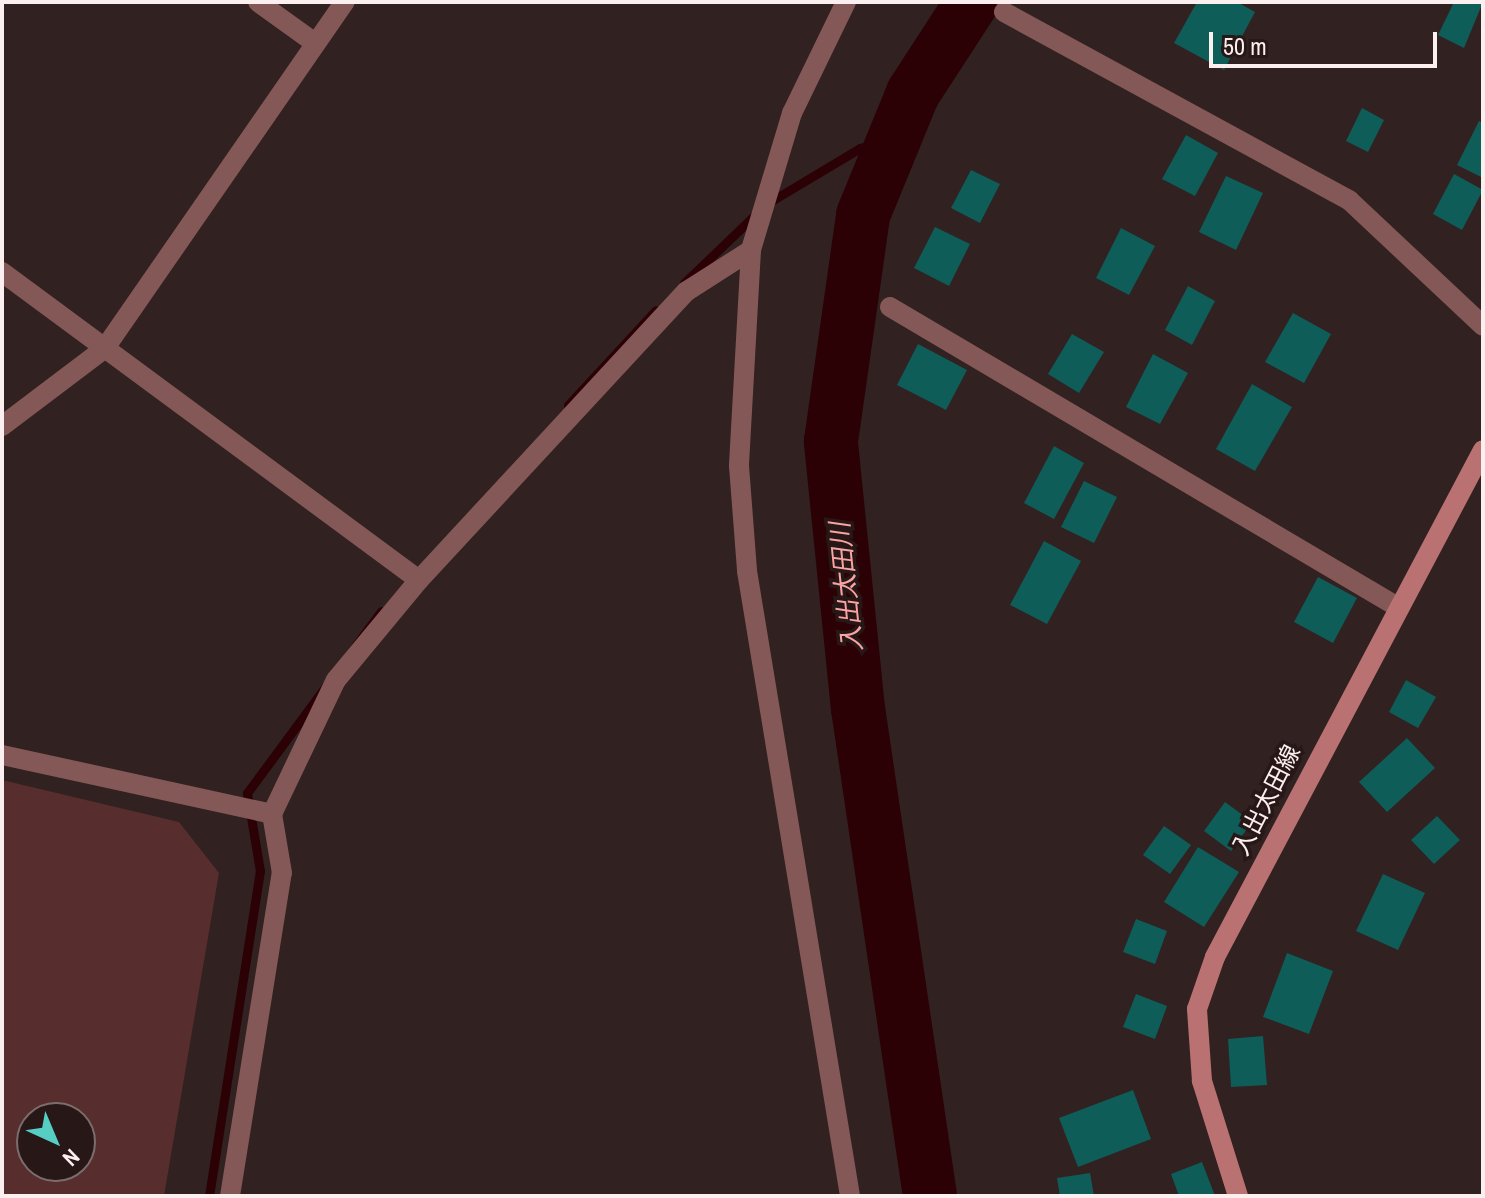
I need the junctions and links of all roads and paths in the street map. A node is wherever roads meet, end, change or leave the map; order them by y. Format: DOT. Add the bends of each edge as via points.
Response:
graph roads {
  1 [pos="258,2"];
  2 [pos="345,2"];
  3 [pos="846,2"];
  4 [pos="1004,12"];
  5 [pos="315,43"];
  6 [pos="751,250"];
  7 [pos="2,272"];
  8 [pos="890,307"];
  9 [pos="1483,326"];
  10 [pos="105,348"];
  11 [pos="2,426"];
  12 [pos="1483,450"];
  13 [pos="419,580"];
  14 [pos="1396,606"];
  15 [pos="2,755"];
  16 [pos="272,814"];
  17 [pos="230,1196"];
  18 [pos="850,1196"];
  19 [pos="1238,1196"];
  1 -- 5 [label="street"];
  2 -- 5 [label="street"];
  3 -- 6 [label="street" via="792,113"];
  4 -- 9 [label="street" via="1349,200"];
  5 -- 10 [label="street"];
  6 -- 13 [label="street" via="687,291"];
  6 -- 18 [label="street" via="739,466 747,571"];
  7 -- 10 [label="street"];
  8 -- 14 [label="street"];
  10 -- 11 [label="street"];
  10 -- 13 [label="street"];
  12 -- 14 [label="main road, 入出太田線"];
  13 -- 16 [label="street" via="336,680"];
  14 -- 19 [label="main road, 入出太田線" via="1215,957 1197,1009 1202,1081"];
  15 -- 16 [label="street"];
  16 -- 17 [label="street" via="282,873"];
}
